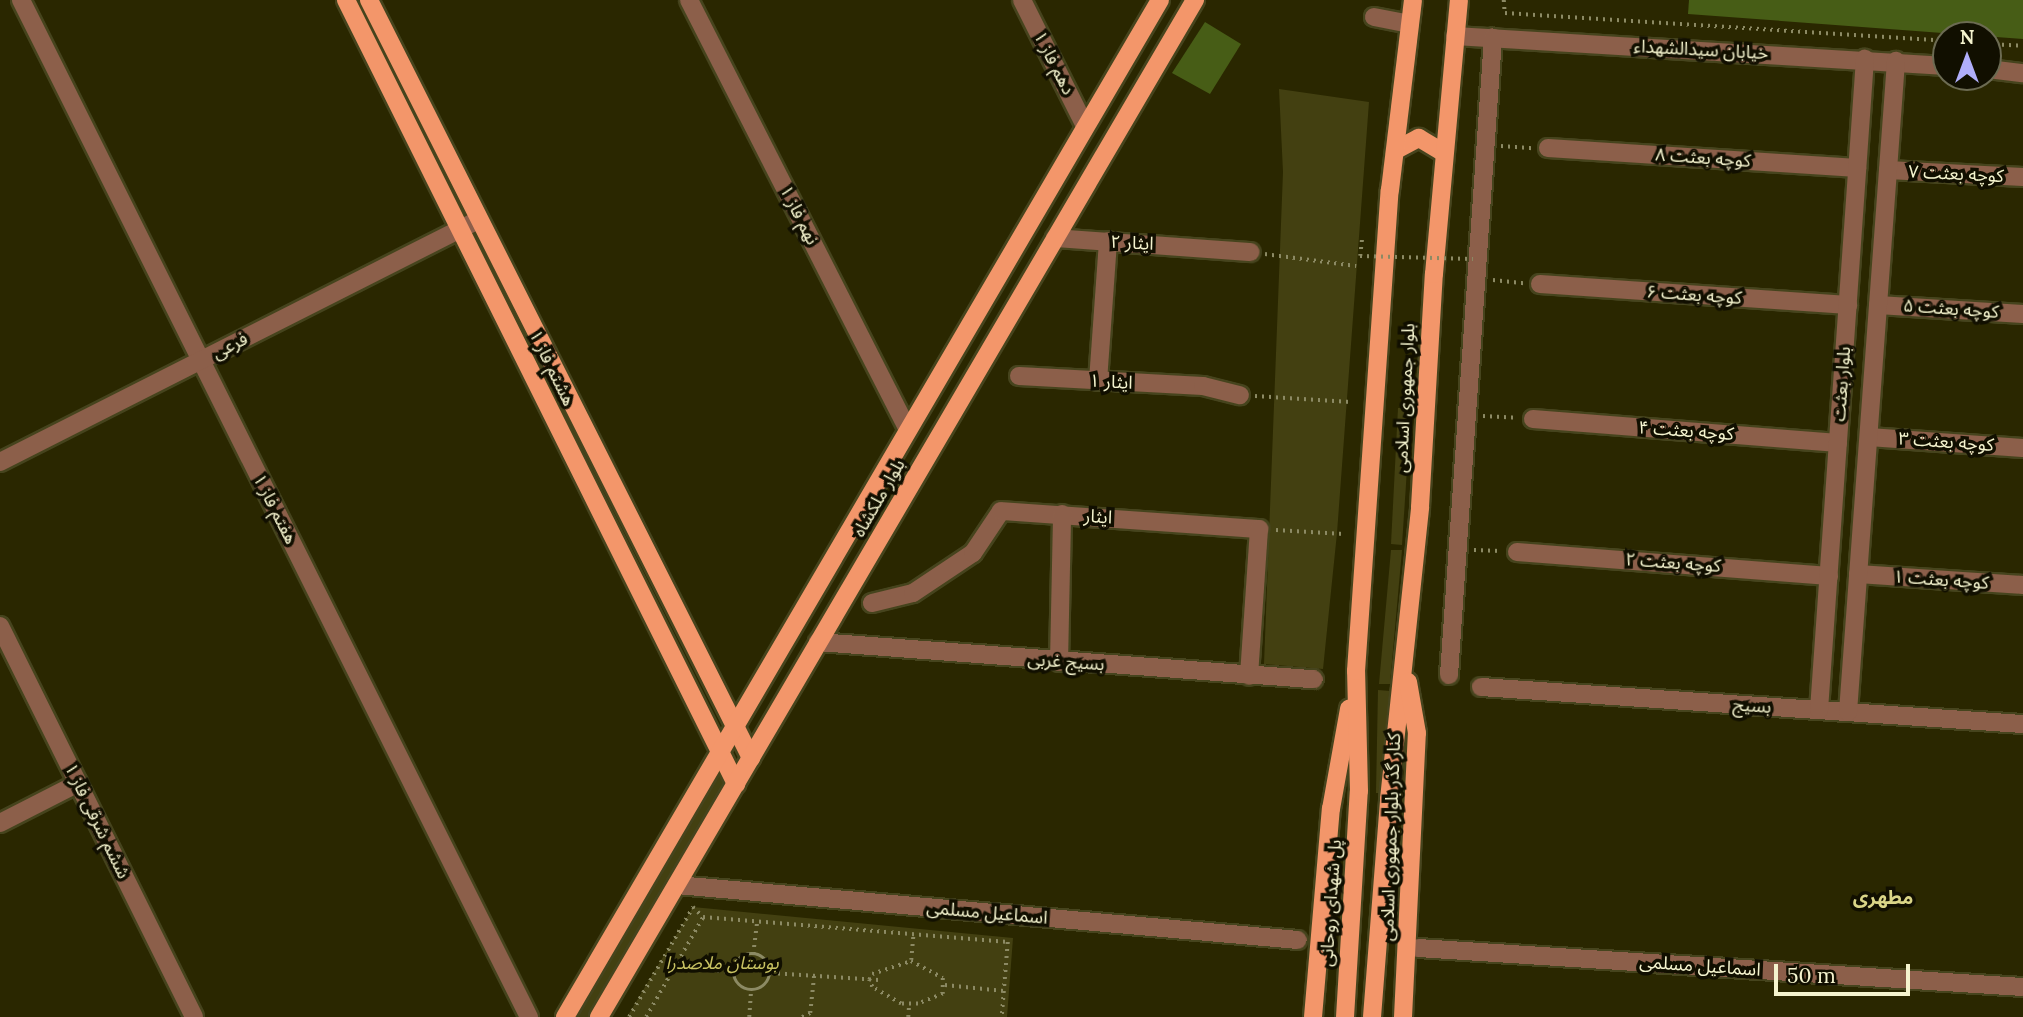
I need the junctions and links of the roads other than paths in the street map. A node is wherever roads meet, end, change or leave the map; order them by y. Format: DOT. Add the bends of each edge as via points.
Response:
graph roads {
  1 [pos="21,0"];
  2 [pos="346,0"];
  3 [pos="369,0"];
  4 [pos="689,0"];
  5 [pos="1022,0"];
  6 [pos="1160,0"];
  7 [pos="1195,0"];
  8 [pos="1413,0"];
  9 [pos="1459,0"];
  10 [pos="1374,17"];
  11 [pos="1409,23"];
  12 [pos="1146,24"];
  13 [pos="1455,36"];
  14 [pos="1493,38"];
  15 [pos="1171,41"];
  16 [pos="1865,59"];
  17 [pos="1896,61"];
  18 [pos="1932,65"];
  19 [pos="2002,71"];
  20 [pos="2023,73"];
  21 [pos="1862,102"];
  22 [pos="1893,104"];
  23 [pos="1085,126"];
  24 [pos="1548,148"];
  25 [pos="1396,150"];
  26 [pos="1444,153"];
  27 [pos="1857,168"];
  28 [pos="1888,170"];
  29 [pos="2023,177"];
  30 [pos="478,220"];
  31 [pos="1853,229"];
  32 [pos="460,230"];
  33 [pos="1884,231"];
  34 [pos="1055,238"];
  35 [pos="1108,241"];
  36 [pos="1250,252"];
  37 [pos="1540,285"];
  38 [pos="1848,305"];
  39 [pos="1878,305"];
  40 [pos="2023,314"];
  41 [pos="201,361"];
  42 [pos="1843,372"];
  43 [pos="1873,374"];
  44 [pos="1019,376"];
  45 [pos="1098,381"];
  46 [pos="1240,395"];
  47 [pos="1533,419"];
  48 [pos="908,429"];
  49 [pos="1868,437"];
  50 [pos="1838,443"];
  51 [pos="2023,448"];
  52 [pos="0,462"];
  53 [pos="1834,504"];
  54 [pos="1863,506"];
  55 [pos="1062,514"];
  56 [pos="1517,552"];
  57 [pos="1858,574"];
  58 [pos="1829,576"];
  59 [pos="2023,585"];
  60 [pos="872,603"];
  61 [pos="0,626"];
  62 [pos="818,642"];
  63 [pos="1405,660"];
  64 [pos="1059,662"];
  65 [pos="1356,671"];
  66 [pos="1249,676"];
  67 [pos="1449,676"];
  68 [pos="1314,679"];
  69 [pos="1481,687"];
  70 [pos="1819,710"];
  71 [pos="1848,712"];
  72 [pos="2023,724"];
  73 [pos="735,729"];
  74 [pos="720,755"];
  75 [pos="751,758"];
  76 [pos="78,783"];
  77 [pos="736,784"];
  78 [pos="1359,791"];
  79 [pos="0,823"];
  80 [pos="677,885"];
  81 [pos="1298,940"];
  82 [pos="1418,948"];
  83 [pos="2023,988"];
  84 [pos="194,1017"];
  85 [pos="529,1017"];
  86 [pos="565,1017"];
  87 [pos="599,1017"];
  88 [pos="1313,1017"];
  89 [pos="1345,1017"];
  90 [pos="1372,1017"];
  91 [pos="1403,1017"];
  1 -- 41 [label="street, هفتم فاز ۱"];
  2 -- 32 [label="main road, هشتم فاز ۱"];
  3 -- 30 [label="main road, هشتم فاز ۱"];
  4 -- 48 [label="street, نهم فاز ۱"];
  5 -- 23 [label="street, دهم فاز ۱"];
  6 -- 12 [label="main road, بلوار ملکشاه"];
  7 -- 15 [label="main road, بلوار ملکشاه"];
  8 -- 11 [label="main road, بلوار جمهوری اسلامی"];
  9 -- 13 [label="main road, بلوار جمهوری اسلامی"];
  10 -- 11 [label="street"];
  11 -- 25 [label="main road, بلوار جمهوری اسلامی"];
  12 -- 15 [label="main road" via="1165,23"];
  12 -- 23 [label="main road, بلوار ملکشاه"];
  13 -- 14 [label="street, خیابان سیدالشهداء"];
  13 -- 26 [label="main road, بلوار جمهوری اسلامی"];
  14 -- 16 [label="street, خیابان سیدالشهداء"];
  14 -- 67 [label="street"];
  15 -- 34 [label="main road, بلوار ملکشاه"];
  16 -- 17 [label="street, خیابان سیدالشهداء"];
  16 -- 21 [label="street, بلوار بعثت"];
  17 -- 18 [label="street, خیابان سیدالشهداء"];
  17 -- 22 [label="street, بلوار بعثت"];
  19 -- 20 [label="street"];
  21 -- 22 [label="street" via="1876,95"];
  21 -- 27 [label="street, بلوار بعثت"];
  22 -- 28 [label="street, بلوار بعثت"];
  23 -- 48 [label="main road, بلوار ملکشاه"];
  24 -- 27 [label="street, کوچه بعثت ۸"];
  25 -- 26 [label="main road" via="1419,138"];
  25 -- 65 [label="main road, بلوار جمهوری اسلامی"];
  26 -- 63 [label="main road, بلوار جمهوری اسلامی"];
  27 -- 31 [label="street, بلوار بعثت"];
  28 -- 29 [label="street, کوچه بعثت ۷"];
  28 -- 33 [label="street, بلوار بعثت"];
  30 -- 32 [label="street, فرعی"];
  30 -- 73 [label="main road, هشتم فاز ۱"];
  31 -- 33 [label="street"];
  31 -- 38 [label="street, بلوار بعثت"];
  32 -- 41 [label="street, فرعی"];
  32 -- 74 [label="main road, هشتم فاز ۱"];
  33 -- 39 [label="street, بلوار بعثت"];
  34 -- 35 [label="street, ایثار ۲"];
  34 -- 62 [label="main road, بلوار ملکشاه"];
  35 -- 36 [label="street, ایثار ۲"];
  35 -- 45 [label="street"];
  37 -- 38 [label="street, کوچه بعثت ۶"];
  38 -- 42 [label="street, بلوار بعثت"];
  39 -- 40 [label="street, کوچه بعثت ۵"];
  39 -- 43 [label="street, بلوار بعثت"];
  41 -- 52 [label="street, فرعی"];
  41 -- 85 [label="street, هفتم فاز ۱"];
  42 -- 43 [label="street"];
  42 -- 50 [label="street, بلوار بعثت"];
  43 -- 49 [label="street, بلوار بعثت"];
  44 -- 45 [label="street, ایثار ۱"];
  45 -- 46 [label="street, ایثار ۱" via="1203,386"];
  47 -- 50 [label="street, کوچه بعثت ۴"];
  48 -- 73 [label="main road, بلوار ملکشاه"];
  49 -- 51 [label="street, کوچه بعثت ۳"];
  49 -- 54 [label="street, بلوار بعثت"];
  50 -- 53 [label="street, بلوار بعثت"];
  53 -- 54 [label="street"];
  53 -- 58 [label="street, بلوار بعثت"];
  54 -- 57 [label="street, بلوار بعثت"];
  55 -- 60 [label="street, ایثار" via="1001,510 973,553 913,593"];
  55 -- 64 [label="street"];
  55 -- 66 [label="street, ایثار" via="1259,529"];
  56 -- 58 [label="street, کوچه بعثت ۲"];
  57 -- 59 [label="street, کوچه بعثت ۱"];
  57 -- 71 [label="street, بلوار بعثت"];
  58 -- 70 [label="street, بلوار بعثت"];
  61 -- 76 [label="street, ششم شرقی فاز ۱"];
  62 -- 64 [label="street, بسیج غربی"];
  62 -- 75 [label="main road, بلوار ملکشاه"];
  63 -- 90 [label="main road, بلوار جمهوری اسلامی"];
  63 -- 91 [label="main road, کنار گذر بلوار جمهوری اسلامی" via="1417,733"];
  64 -- 66 [label="street, بسیج غربی"];
  65 -- 78 [label="main road, بلوار جمهوری اسلامی"];
  65 -- 88 [label="main road" via="1331,809"];
  66 -- 68 [label="street, بسیج غربی"];
  69 -- 70 [label="street, بسیج"];
  70 -- 71 [label="street, بسیج"];
  71 -- 72 [label="street, بسیج"];
  73 -- 74 [label="main road, بلوار ملکشاه"];
  73 -- 75 [label="main road, هشتم فاز ۱"];
  74 -- 77 [label="main road, هشتم فاز ۱"];
  74 -- 86 [label="main road, بلوار ملکشاه"];
  75 -- 77 [label="main road, بلوار ملکشاه"];
  76 -- 79 [label="street"];
  76 -- 84 [label="street, ششم شرقی فاز ۱"];
  77 -- 80 [label="main road, بلوار ملکشاه"];
  78 -- 89 [label="main road, پل شهدای روحانی"];
  80 -- 81 [label="street, اسماعیل مسلمی"];
  80 -- 87 [label="main road, بلوار ملکشاه"];
  82 -- 83 [label="street, اسماعیل مسلمی"];
}
